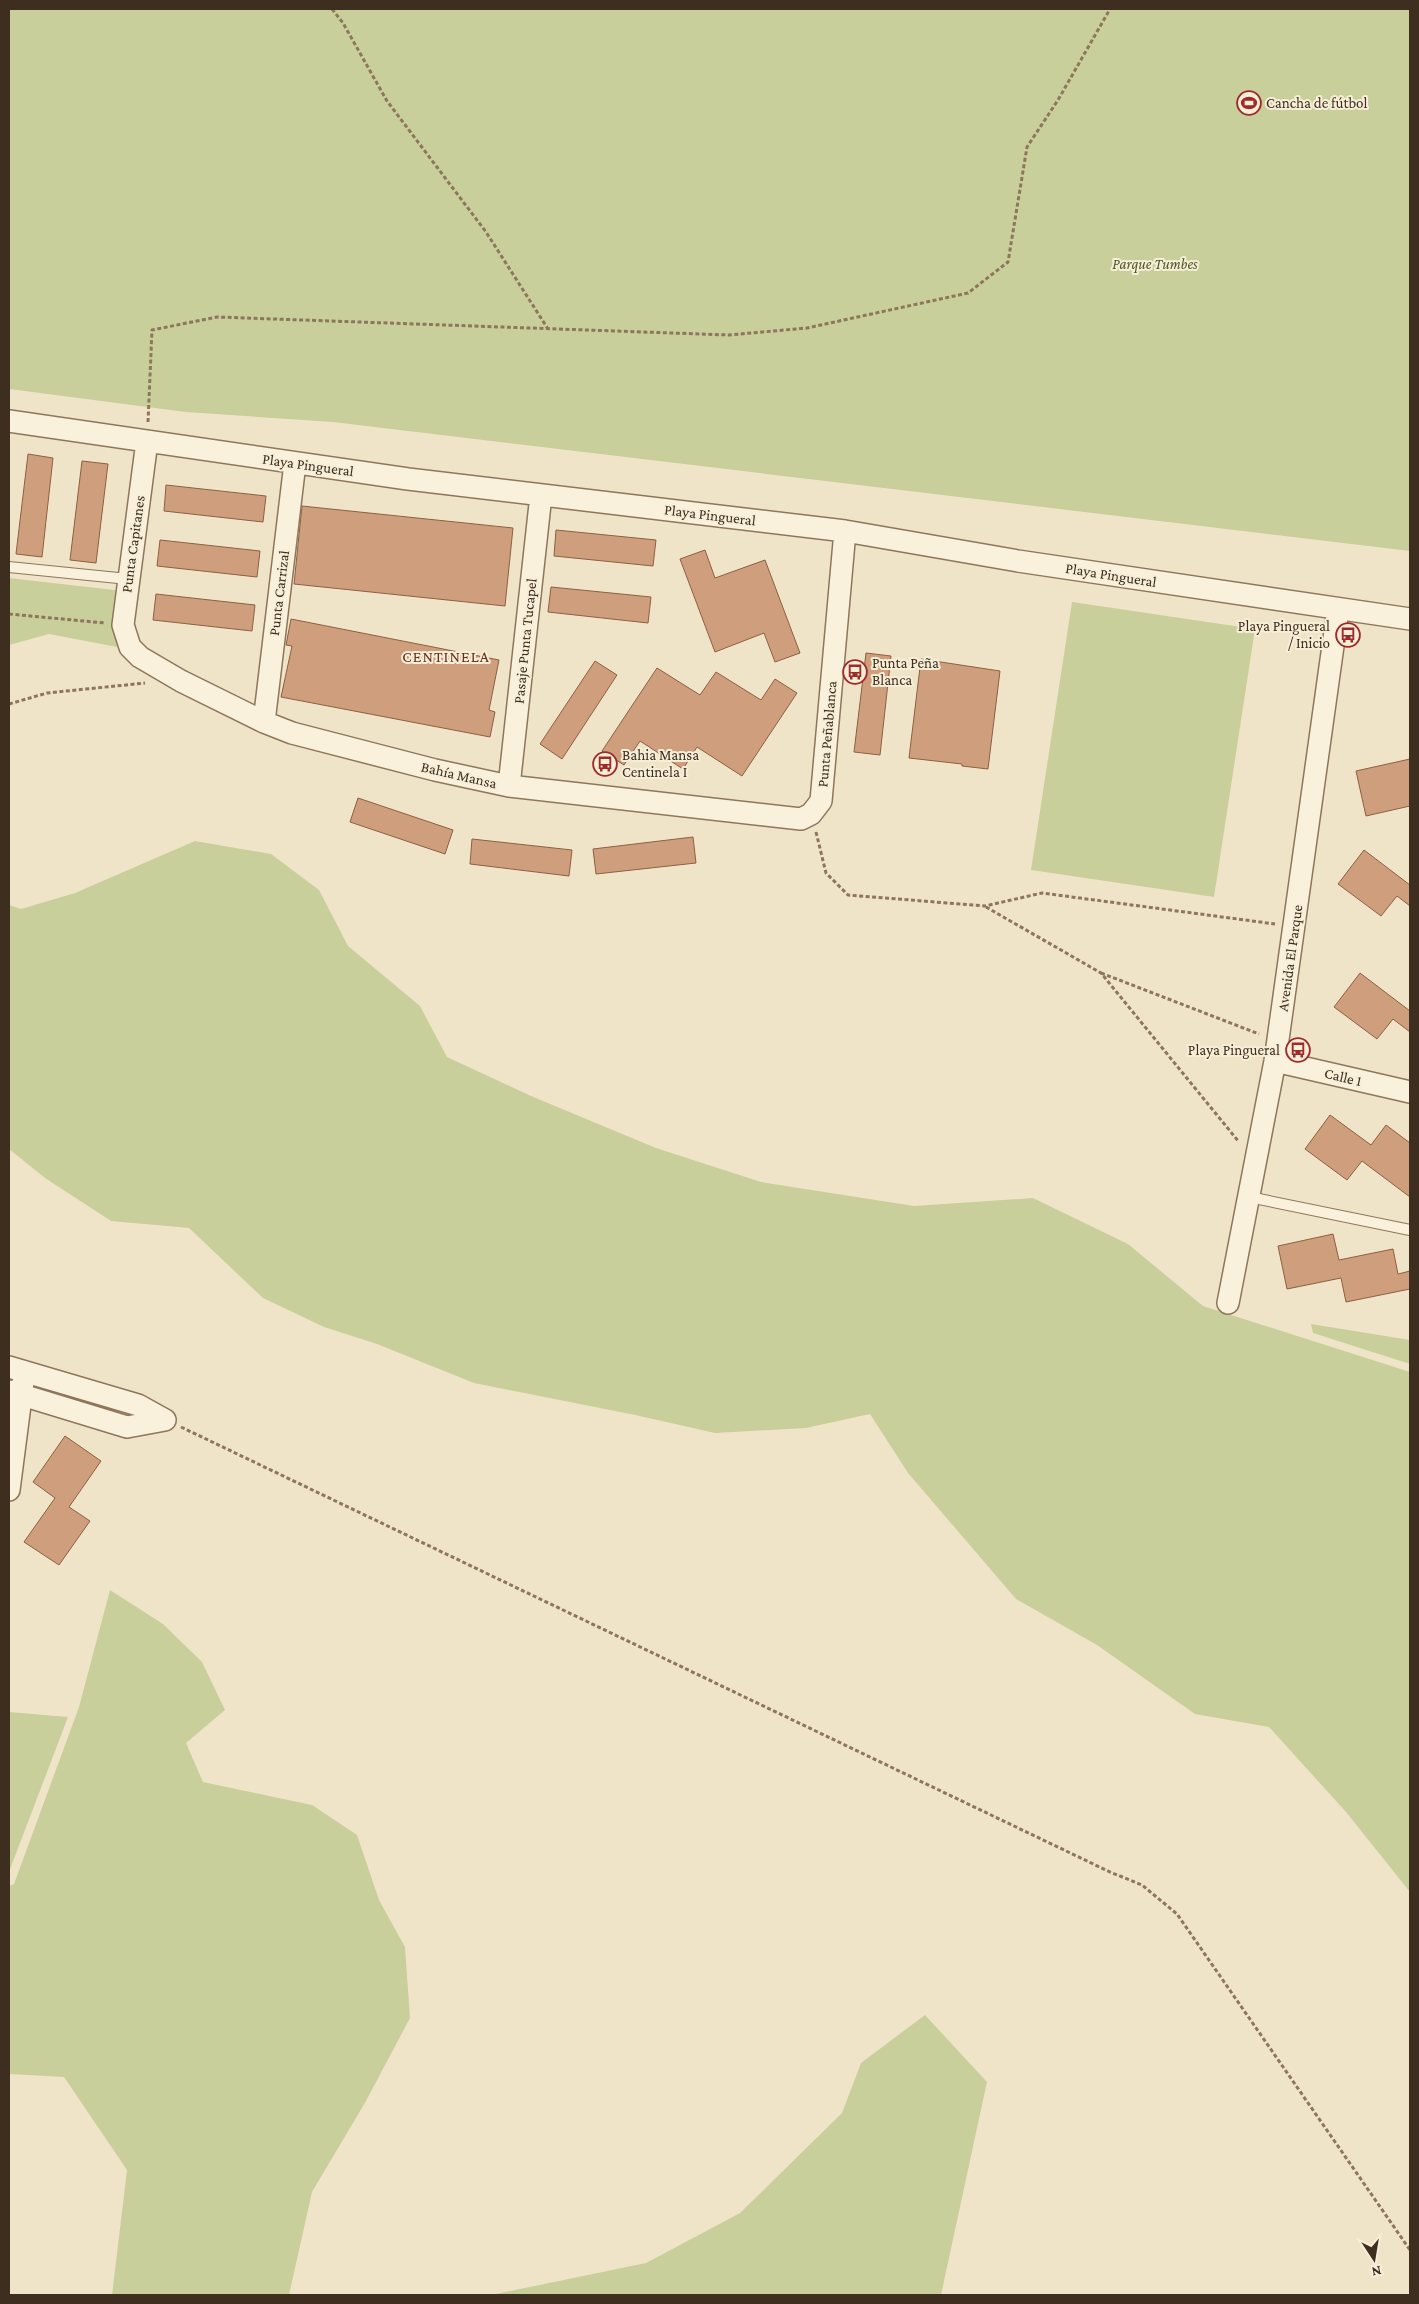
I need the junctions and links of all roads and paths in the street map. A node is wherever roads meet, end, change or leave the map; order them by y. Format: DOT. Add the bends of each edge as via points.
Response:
graph roads {
  1 [pos="332,9"];
  2 [pos="1110,9"];
  3 [pos="548,329"];
  4 [pos="9,421"];
  5 [pos="147,441"];
  6 [pos="295,463"];
  7 [pos="541,495"];
  8 [pos="845,531"];
  9 [pos="9,567"];
  10 [pos="128,579"];
  11 [pos="1338,610"];
  12 [pos="9,614"];
  13 [pos="1410,618"];
  14 [pos="123,625"];
  15 [pos="130,647"];
  16 [pos="148,682"];
  17 [pos="9,704"];
  18 [pos="264,722"];
  19 [pos="509,786"];
  20 [pos="812,814"];
  21 [pos="985,906"];
  22 [pos="1294,927"];
  23 [pos="1101,973"];
  24 [pos="1276,1051"];
  25 [pos="1410,1092"];
  26 [pos="1255,1162"];
  27 [pos="1249,1197"];
  28 [pos="1410,1230"];
  29 [pos="1228,1304"];
  30 [pos="17,1369"];
  31 [pos="15,1393"];
  32 [pos="165,1420"];
  33 [pos="9,1490"];
  34 [pos="1410,2250"];
  1 -- 3 [label="path" via="344,23 387,101 486,232"];
  2 -- 3 [label="path" via="1027,147 1008,262 968,293 807,328 729,335"];
  3 -- 5 [label="path" via="217,316 152,330"];
  4 -- 5 [label="street, Playa Pingueral"];
  5 -- 6 [label="street, Playa Pingueral"];
  5 -- 10 [label="street, Punta Capitanes"];
  6 -- 7 [label="street, Playa Pingueral"];
  6 -- 18 [label="street, Punta Carrizal"];
  7 -- 8 [label="street, Playa Pingueral"];
  7 -- 19 [label="street, Pasaje Punta Tucapel"];
  8 -- 11 [label="street, Playa Pingueral"];
  8 -- 20 [label="street, Punta Peñablanca" via="821,801"];
  9 -- 10 [label="lane"];
  10 -- 14 [label="street, Punta Capitanes"];
  11 -- 13 [label="street, Playa Pingueral"];
  11 -- 22 [label="street, Avenida El Parque"];
  12 -- 14 [label="path"];
  14 -- 15 [label="street, Punta Capitanes"];
  15 -- 18 [label="street, Bahía Mansa" via="140,657 181,681"];
  16 -- 17 [label="path" via="47,693"];
  18 -- 19 [label="street, Bahía Mansa" via="292,733 406,763"];
  19 -- 20 [label="street, Bahía Mansa" via="801,818"];
  20 -- 21 [label="path" via="826,873 848,894"];
  21 -- 22 [label="path" via="1042,893"];
  21 -- 23 [label="path"];
  22 -- 24 [label="street, Avenida El Parque"];
  23 -- 24 [label="path"];
  23 -- 26 [label="path"];
  24 -- 25 [label="street, Calle 1"];
  24 -- 26 [label="street, Avenida El Parque"];
  26 -- 27 [label="street, Avenida El Parque"];
  27 -- 28 [label="lane"];
  27 -- 29 [label="street, Avenida El Parque"];
  30 -- 31 [label="street"];
  30 -- 32 [label="street" via="138,1405"];
  31 -- 32 [label="street" via="127,1427"];
  31 -- 33 [label="street"];
  32 -- 34 [label="path" via="1142,1885 1177,1914"];
}
